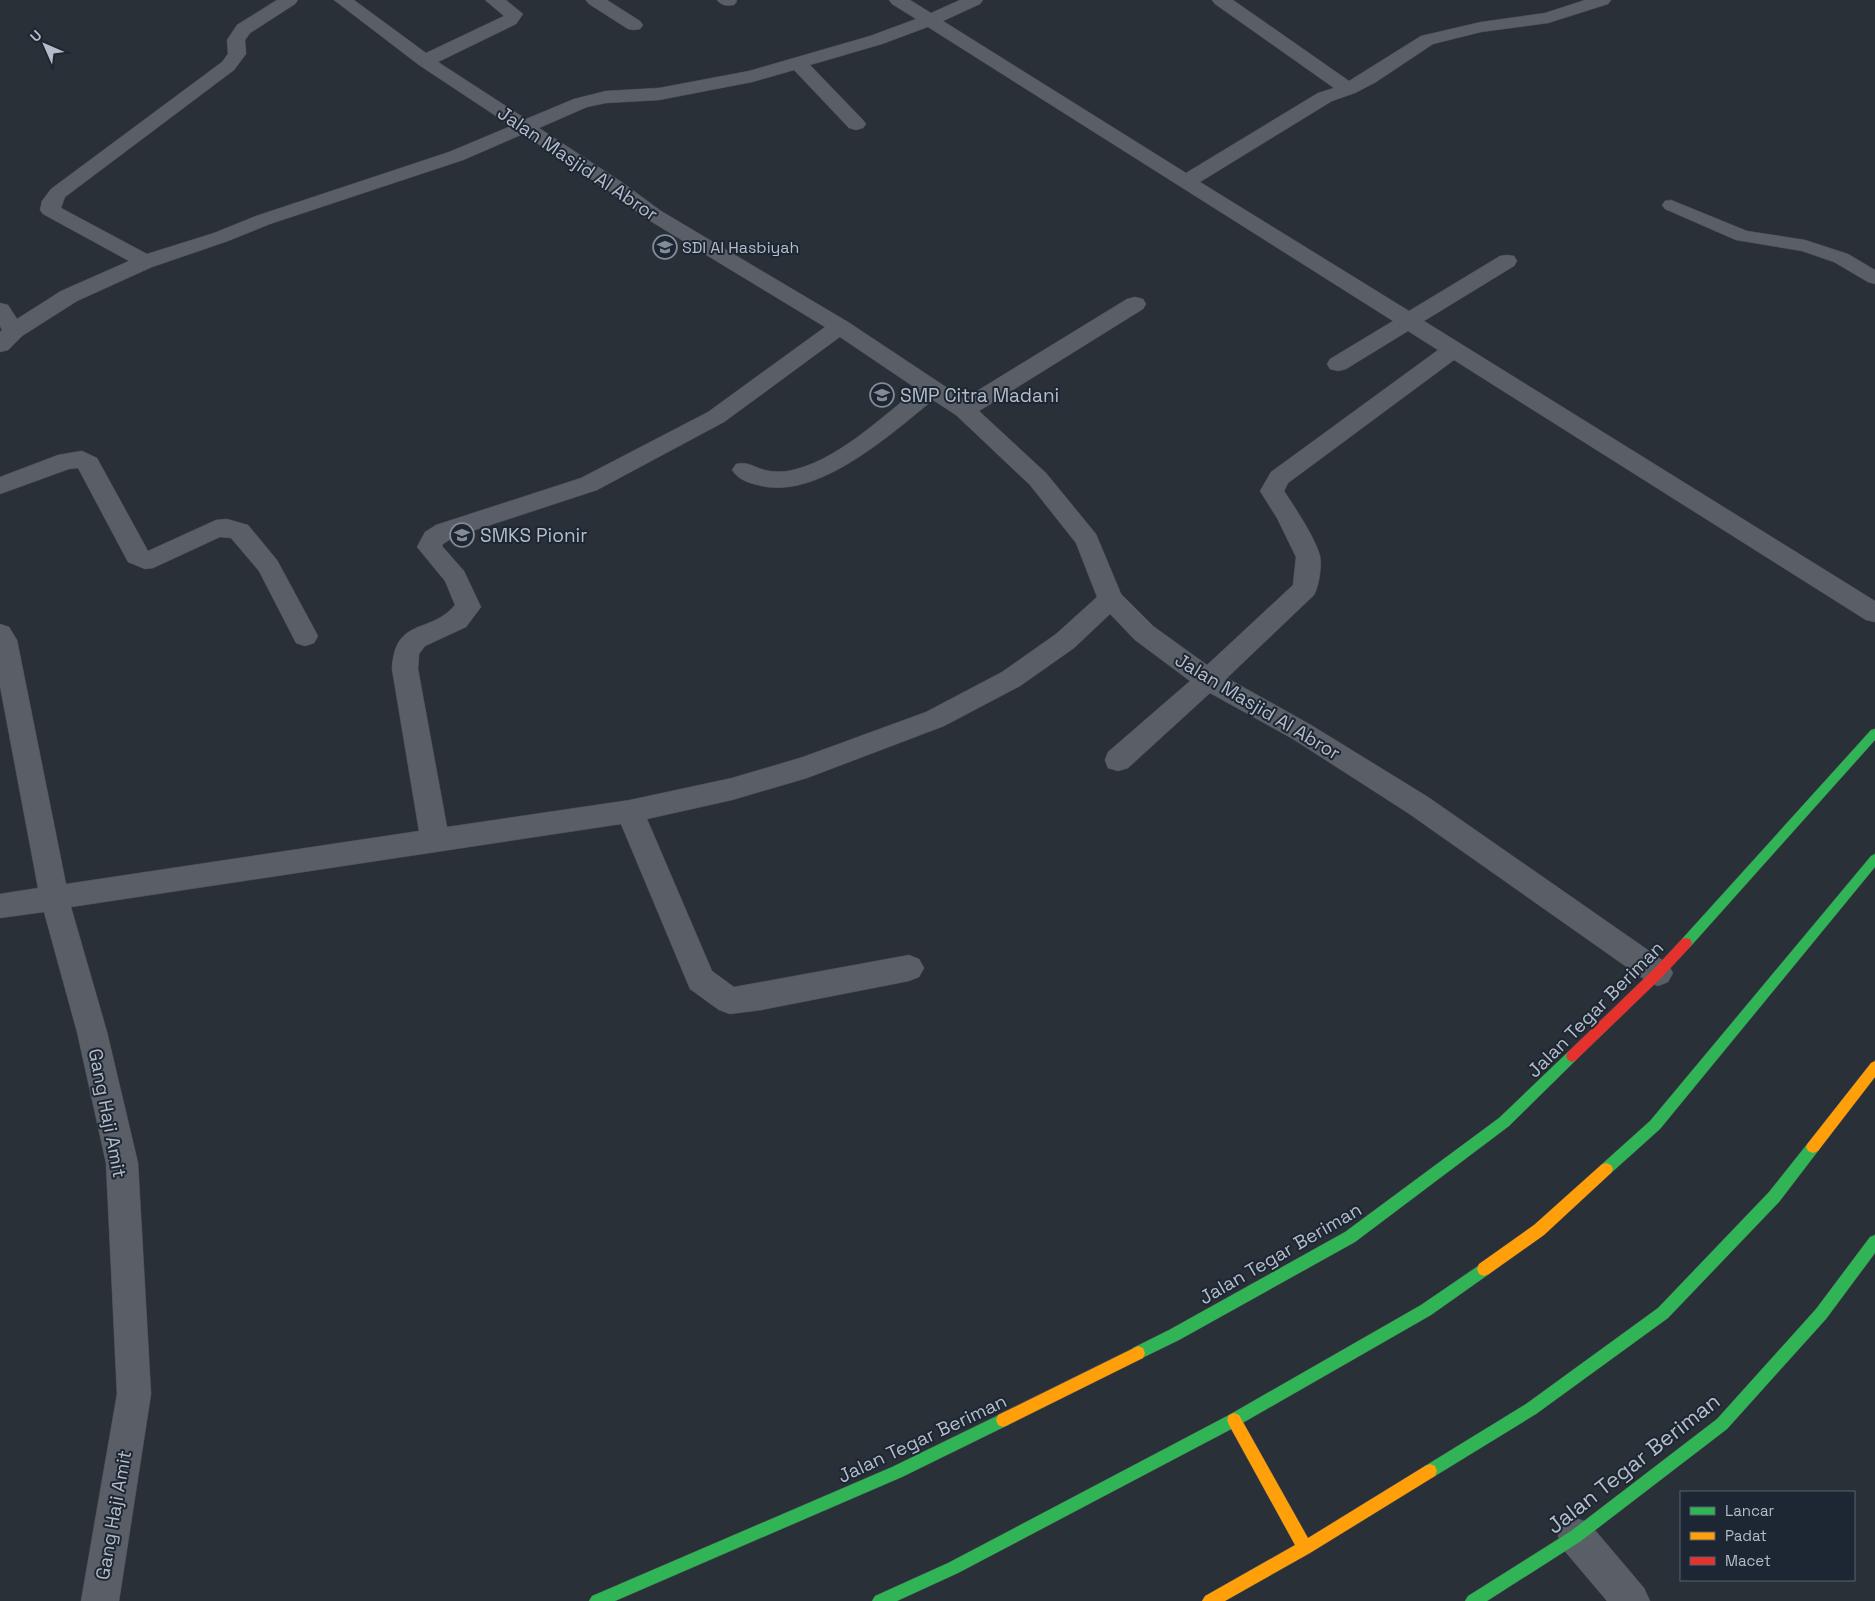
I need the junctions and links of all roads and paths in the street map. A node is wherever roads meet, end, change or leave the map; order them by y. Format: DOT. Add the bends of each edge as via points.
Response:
graph roads {
  1 [pos="289,0"];
  2 [pos="494,0"];
  3 [pos="595,0"];
  4 [pos="898,0"];
  5 [pos="974,0"];
  6 [pos="1221,0"];
  7 [pos="1602,0"];
  8 [pos="348,1"];
  9 [pos="928,21"];
  10 [pos="634,25"];
  11 [pos="425,61"];
  12 [pos="798,62"];
  13 [pos="1348,89"];
  14 [pos="856,124"];
  15 [pos="525,127"];
  16 [pos="1186,182"];
  17 [pos="1671,205"];
  18 [pos="1507,261"];
  19 [pos="145,262"];
  20 [pos="1875,278"];
  21 [pos="1135,304"];
  22 [pos="0,310"];
  23 [pos="1408,320"];
  24 [pos="840,327"];
  25 [pos="7,338"];
  26 [pos="1454,350"];
  27 [pos="1338,364"];
  28 [pos="931,389"];
  29 [pos="964,410"];
  30 [pos="744,470"];
  31 [pos="0,486"];
  32 [pos="1110,599"];
  33 [pos="1875,613"];
  34 [pos="0,634"];
  35 [pos="305,636"];
  36 [pos="1208,680"];
  37 [pos="1875,733"];
  38 [pos="1118,760"];
  39 [pos="630,811"];
  40 [pos="435,840"];
  41 [pos="1875,859"];
  42 [pos="54,897"];
  43 [pos="0,906"];
  44 [pos="909,968"];
  45 [pos="1658,973"];
  46 [pos="1875,1067"];
  47 [pos="1875,1242"];
  48 [pos="1234,1420"];
  49 [pos="1576,1536"];
  50 [pos="1305,1548"];
  51 [pos="100,1601"];
  52 [pos="597,1601"];
  53 [pos="880,1601"];
  54 [pos="1210,1601"];
  55 [pos="1473,1601"];
  56 [pos="1631,1601"];
  1 -- 19 [label="street" via="243,30 236,40 237,54 228,66 58,193 52,201 50,210"];
  2 -- 11 [label="street" via="514,14 510,20"];
  3 -- 10 [label="street"];
  4 -- 9 [label="street"];
  5 -- 9 [label="street"];
  6 -- 13 [label="street"];
  7 -- 13 [label="street" via="1548,18 1482,26 1427,40"];
  8 -- 11 [label="street, Jalan Masjid Al Abror"];
  9 -- 12 [label="street"];
  9 -- 16 [label="street"];
  11 -- 15 [label="street, Jalan Masjid Al Abror"];
  12 -- 14 [label="street"];
  12 -- 15 [label="street" via="707,86 581,103"];
  13 -- 16 [label="street" via="1325,96"];
  15 -- 19 [label="street" via="456,156"];
  15 -- 24 [label="street, Jalan Masjid Al Abror" via="654,215"];
  16 -- 23 [label="street"];
  17 -- 20 [label="lane" via="1743,236 1805,246 1841,258"];
  18 -- 23 [label="street"];
  19 -- 25 [label="street" via="69,296"];
  21 -- 29 [label="street"];
  22 -- 25 [label="street"];
  23 -- 26 [label="street"];
  23 -- 27 [label="street"];
  24 -- 28 [label="street, Jalan Masjid Al Abror"];
  24 -- 40 [label="street" via="716,417 589,484 445,531 434,538 429,547 455,577 468,607 458,620 416,639 406,652 405,669"];
  26 -- 33 [label="street"];
  26 -- 36 [label="street" via="1279,478 1272,491 1308,557 1305,588"];
  28 -- 29 [label="street, Jalan Masjid Al Abror"];
  28 -- 30 [label="street" via="863,444 821,469 786,480 764,479"];
  29 -- 32 [label="street, Jalan Masjid Al Abror" via="1038,479 1087,540"];
  31 -- 35 [label="street" via="66,461 82,459 89,464 137,556 145,560 216,529 239,531 268,566"];
  32 -- 36 [label="street, Jalan Masjid Al Abror" via="1144,634"];
  32 -- 39 [label="street" via="1065,640 1011,679 935,719 807,766 741,786"];
  34 -- 42 [label="street, Gang Haji Amit" via="4,640"];
  36 -- 38 [label="street"];
  36 -- 45 [label="street, Jalan Masjid Al Abror" via="1302,732 1418,805"];
  37 -- 45 [label="main road, Jalan Tegar Beriman"];
  39 -- 40 [label="street"];
  39 -- 44 [label="street" via="701,980 730,1001"];
  40 -- 42 [label="street"];
  41 -- 48 [label="main road" via="1655,1125 1539,1230 1426,1310"];
  42 -- 43 [label="street"];
  42 -- 51 [label="street, Gang Haji Amit" via="92,1032 122,1163 134,1394"];
  45 -- 52 [label="main road, Jalan Tegar Beriman" via="1504,1122 1350,1237 1174,1336 897,1472"];
  46 -- 50 [label="main road" via="1774,1197 1663,1313 1531,1409"];
  47 -- 49 [label="main road, Jalan Tegar Beriman" via="1822,1314 1722,1424"];
  48 -- 50 [label="main road"];
  48 -- 53 [label="main road" via="953,1568"];
  49 -- 55 [label="main road, Jalan Tegar Beriman"];
  49 -- 56 [label="street"];
  50 -- 54 [label="main road"];
}
